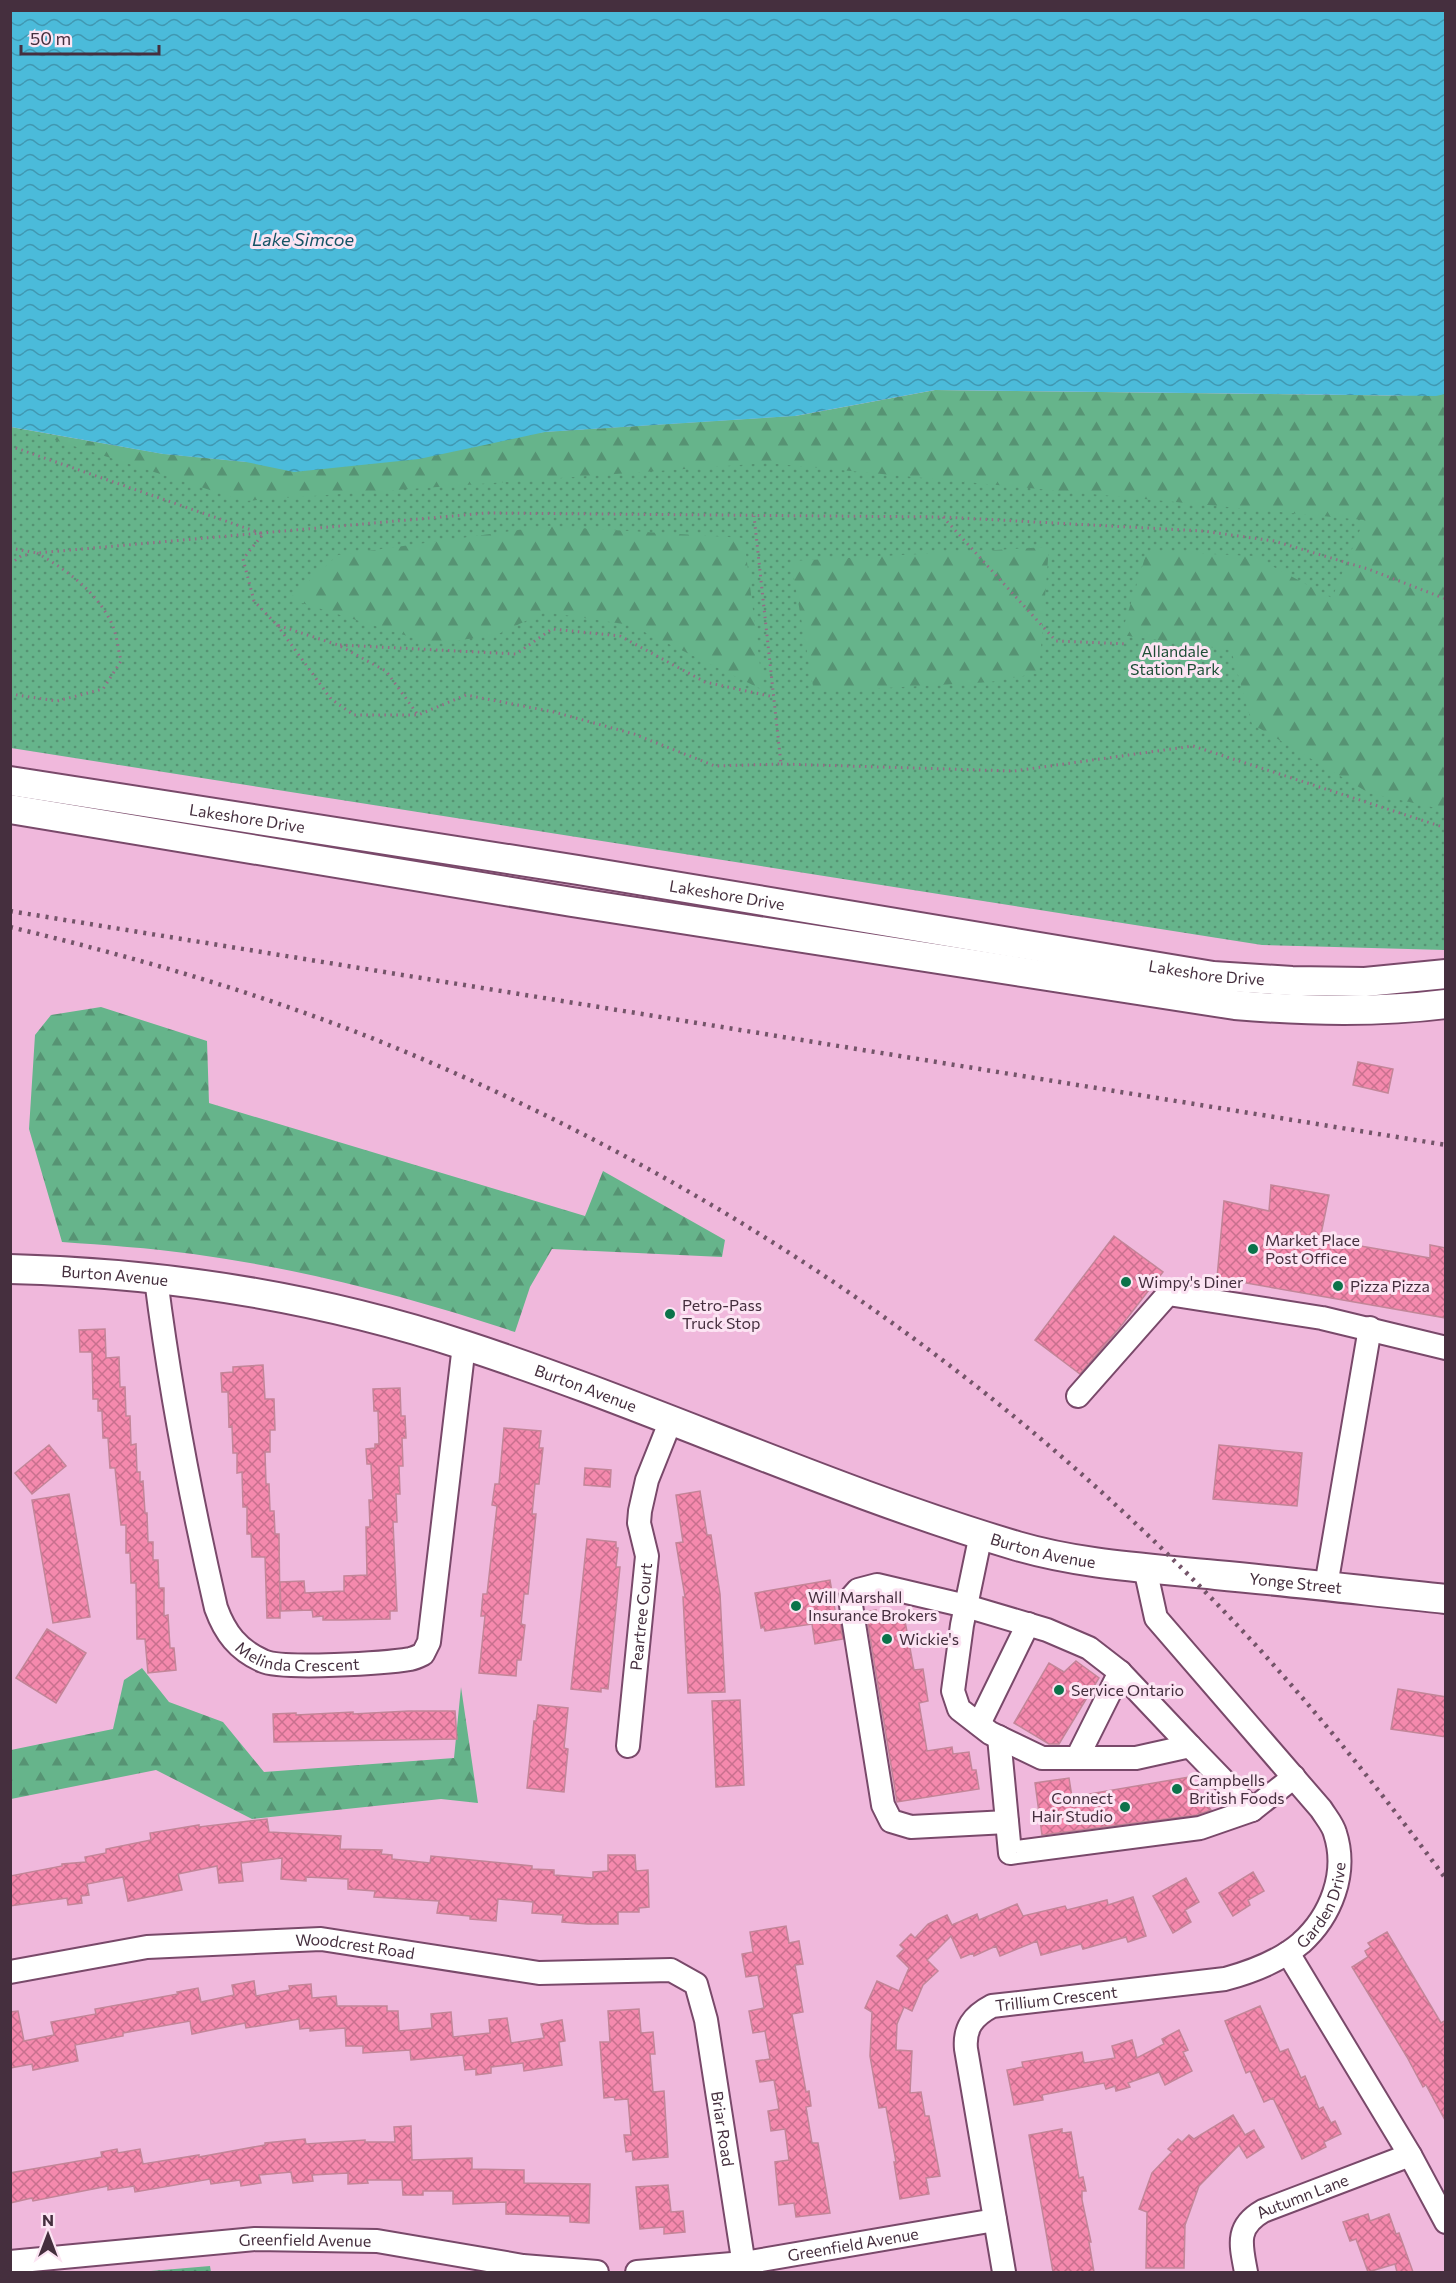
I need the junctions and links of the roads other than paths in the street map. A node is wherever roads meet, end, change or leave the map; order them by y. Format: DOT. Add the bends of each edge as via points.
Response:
graph roads {
  1 [pos="10,781"];
  2 [pos="10,809"];
  3 [pos="1446,974"];
  4 [pos="1446,1004"];
  5 [pos="10,1269"];
  6 [pos="156,1279"];
  7 [pos="1370,1328"];
  8 [pos="464,1345"];
  9 [pos="1446,1348"];
  10 [pos="1078,1396"];
  11 [pos="671,1420"];
  12 [pos="981,1534"];
  13 [pos="1144,1568"];
  14 [pos="1326,1586"];
  15 [pos="1446,1599"];
  16 [pos="966,1606"];
  17 [pos="1028,1624"];
  18 [pos="1120,1672"];
  19 [pos="978,1724"];
  20 [pos="999,1737"];
  21 [pos="628,1746"];
  22 [pos="1190,1746"];
  23 [pos="1077,1758"];
  24 [pos="1294,1777"];
  25 [pos="1252,1810"];
  26 [pos="1007,1822"];
  27 [pos="1288,1953"];
  28 [pos="10,1972"];
  29 [pos="696,1984"];
  30 [pos="1410,2155"];
  31 [pos="995,2220"];
  32 [pos="1446,2222"];
  33 [pos="10,2262"];
  34 [pos="473,2265"];
  35 [pos="745,2268"];
  36 [pos="597,2272"];
  37 [pos="637,2272"];
  38 [pos="1004,2272"];
  39 [pos="1246,2272"];
  1 -- 3 [label="main road, Lakeshore Drive" via="1214,976 1365,982"];
  2 -- 4 [label="main road, Lakeshore Drive" via="583,904 1235,1005 1355,1011"];
  5 -- 6 [label="main road, Burton Avenue"];
  6 -- 8 [label="main road, Burton Avenue" via="330,1308"];
  6 -- 8 [label="street, Melinda Crescent" via="216,1608 223,1628 235,1643 266,1663 357,1663 412,1659 423,1654 429,1642"];
  7 -- 9 [label="street"];
  7 -- 10 [label="street" via="1168,1294"];
  7 -- 14 [label="street"];
  8 -- 11 [label="main road, Burton Avenue"];
  11 -- 12 [label="main road, Burton Avenue" via="870,1497"];
  11 -- 21 [label="street, Peartree Court" via="647,1480 640,1511 647,1556"];
  12 -- 13 [label="main road, Burton Avenue" via="1086,1562"];
  12 -- 16 [label="street"];
  13 -- 14 [label="main road, Yonge Street"];
  13 -- 24 [label="street, Garden Drive" via="1156,1618"];
  14 -- 15 [label="main road, Yonge Street"];
  16 -- 17 [label="street"];
  16 -- 19 [label="street" via="953,1691 959,1709"];
  16 -- 26 [label="street" via="877,1585 858,1590 850,1599 883,1805 891,1821 911,1827"];
  17 -- 18 [label="street" via="1089,1648"];
  17 -- 19 [label="street"];
  18 -- 22 [label="street"];
  18 -- 23 [label="street"];
  19 -- 20 [label="street"];
  20 -- 23 [label="street" via="1042,1758"];
  20 -- 26 [label="street"];
  22 -- 23 [label="street" via="1136,1758"];
  22 -- 25 [label="street"];
  24 -- 25 [label="street"];
  24 -- 27 [label="street, Garden Drive" via="1335,1831 1341,1855 1334,1893 1326,1909 1314,1928"];
  25 -- 26 [label="street" via="1200,1828 1010,1853"];
  27 -- 30 [label="street, Garden Drive"];
  27 -- 31 [label="street, Trillium Crescent" via="1225,1979 992,2006 977,2014 965,2038"];
  28 -- 29 [label="street, Woodcrest Road" via="147,1947 321,1939 538,1973 671,1970"];
  29 -- 35 [label="street, Briar Road" via="706,2020"];
  30 -- 32 [label="street, Garden Drive"];
  30 -- 39 [label="street, Autumn Lane" via="1251,2218 1243,2229 1241,2244"];
  31 -- 35 [label="street, Greenfield Avenue"];
  31 -- 38 [label="street, Trillium Crescent"];
  33 -- 34 [label="street, Greenfield Avenue" via="255,2239 377,2241"];
  34 -- 36 [label="street, Greenfield Avenue"];
  35 -- 37 [label="street, Greenfield Avenue"];
}
